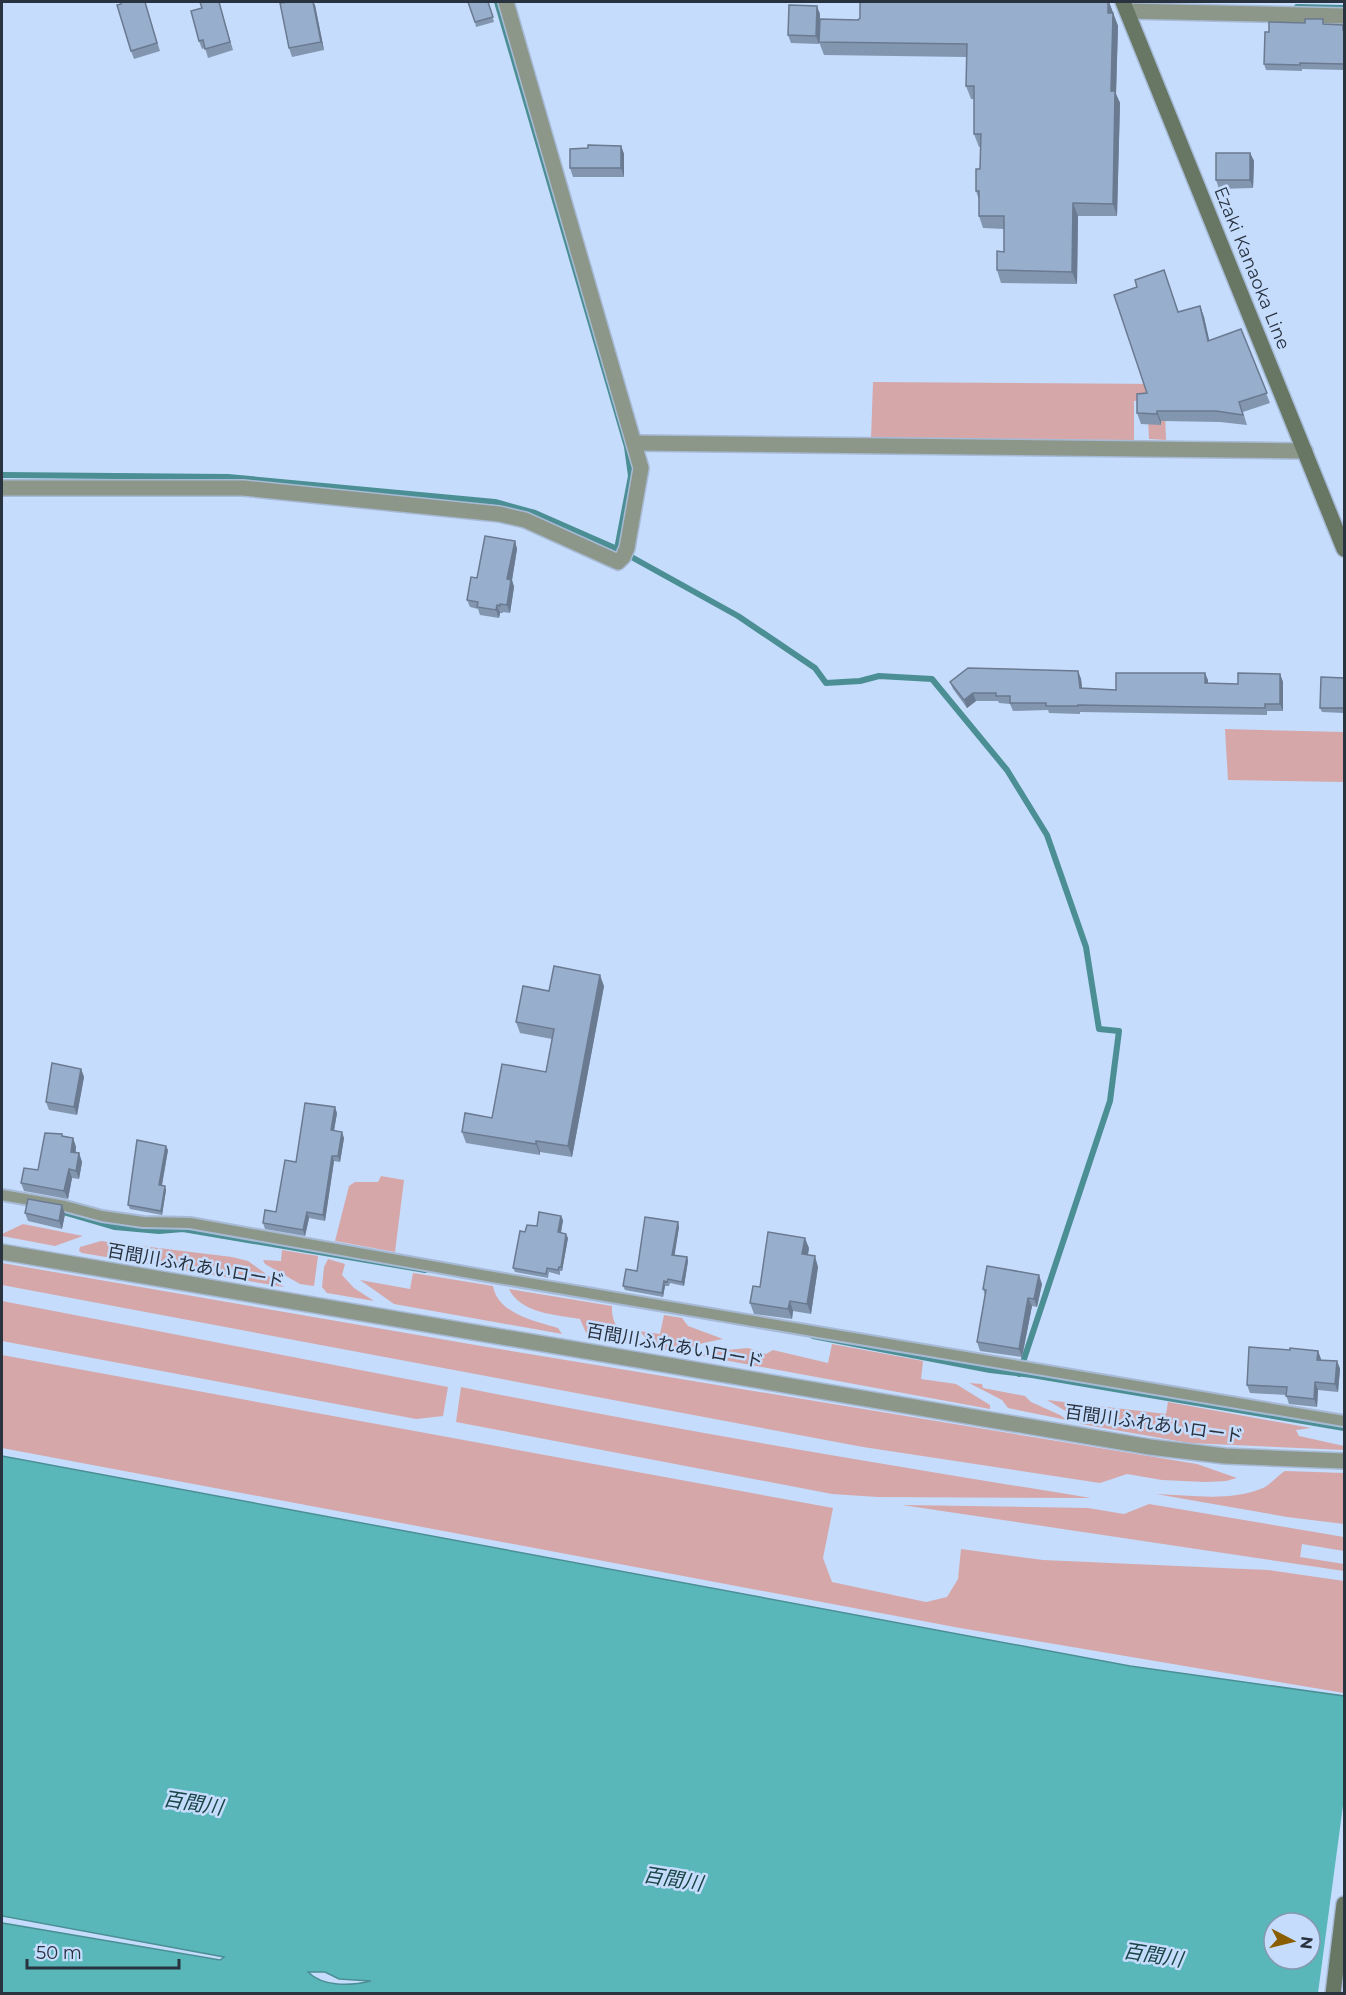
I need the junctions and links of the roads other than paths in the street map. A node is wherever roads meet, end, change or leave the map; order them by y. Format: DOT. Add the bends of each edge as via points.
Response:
graph roads {
  1 [pos="506,2"];
  2 [pos="1125,6"];
  3 [pos="1344,16"];
  4 [pos="634,443"];
  5 [pos="1305,451"];
  6 [pos="2,488"];
  7 [pos="1344,549"];
  8 [pos="2,1195"];
  9 [pos="2,1252"];
  10 [pos="1344,1421"];
  11 [pos="1344,1461"];
  12 [pos="1344,1904"];
  13 [pos="1333,1994"];
  1 -- 4 [label="street"];
  2 -- 3 [label="street"];
  2 -- 5 [label="main road, Ezaki Kanaoka Line"];
  4 -- 5 [label="street"];
  4 -- 6 [label="street" via="641,468 625,552 618,562 525,520 499,514 243,488"];
  5 -- 7 [label="main road, Ezaki Kanaoka Line"];
  8 -- 10 [label="lane" via="143,1222 190,1222"];
  9 -- 11 [label="street, 百間川ふれあいロード" via="1150,1447 1225,1456"];
  12 -- 13 [label="main road"];
}
